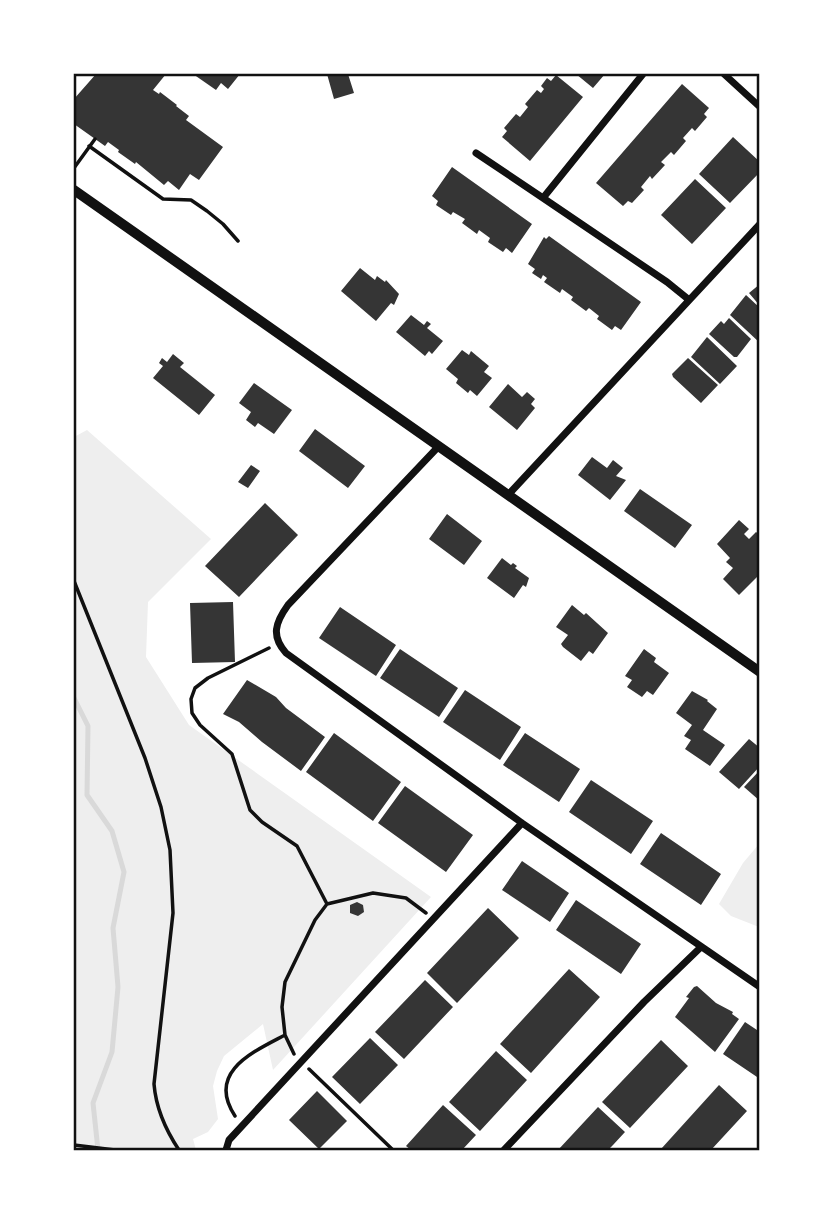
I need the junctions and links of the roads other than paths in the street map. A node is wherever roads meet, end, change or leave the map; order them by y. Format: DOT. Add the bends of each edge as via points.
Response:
graph roads {
  1 [pos="643,74"];
  2 [pos="724,74"];
  3 [pos="760,107"];
  4 [pos="476,153"];
  5 [pos="74,190"];
  6 [pos="543,198"];
  7 [pos="760,224"];
  8 [pos="688,299"];
  9 [pos="438,447"];
  10 [pos="508,495"];
  11 [pos="760,672"];
  12 [pos="522,823"];
  13 [pos="701,947"];
  14 [pos="760,987"];
  15 [pos="226,1150"];
  16 [pos="504,1150"];
  1 -- 6 [label="street"];
  2 -- 3 [label="street"];
  4 -- 6 [label="street"];
  5 -- 9 [label="street"];
  6 -- 8 [label="street"];
  7 -- 8 [label="street"];
  8 -- 10 [label="street"];
  9 -- 10 [label="street"];
  9 -- 12 [label="street" via="288,605 277,620 275,634 286,653"];
  10 -- 11 [label="street"];
  12 -- 13 [label="street"];
  12 -- 15 [label="street" via="229,1140"];
  13 -- 14 [label="street"];
  13 -- 16 [label="street"];
}
